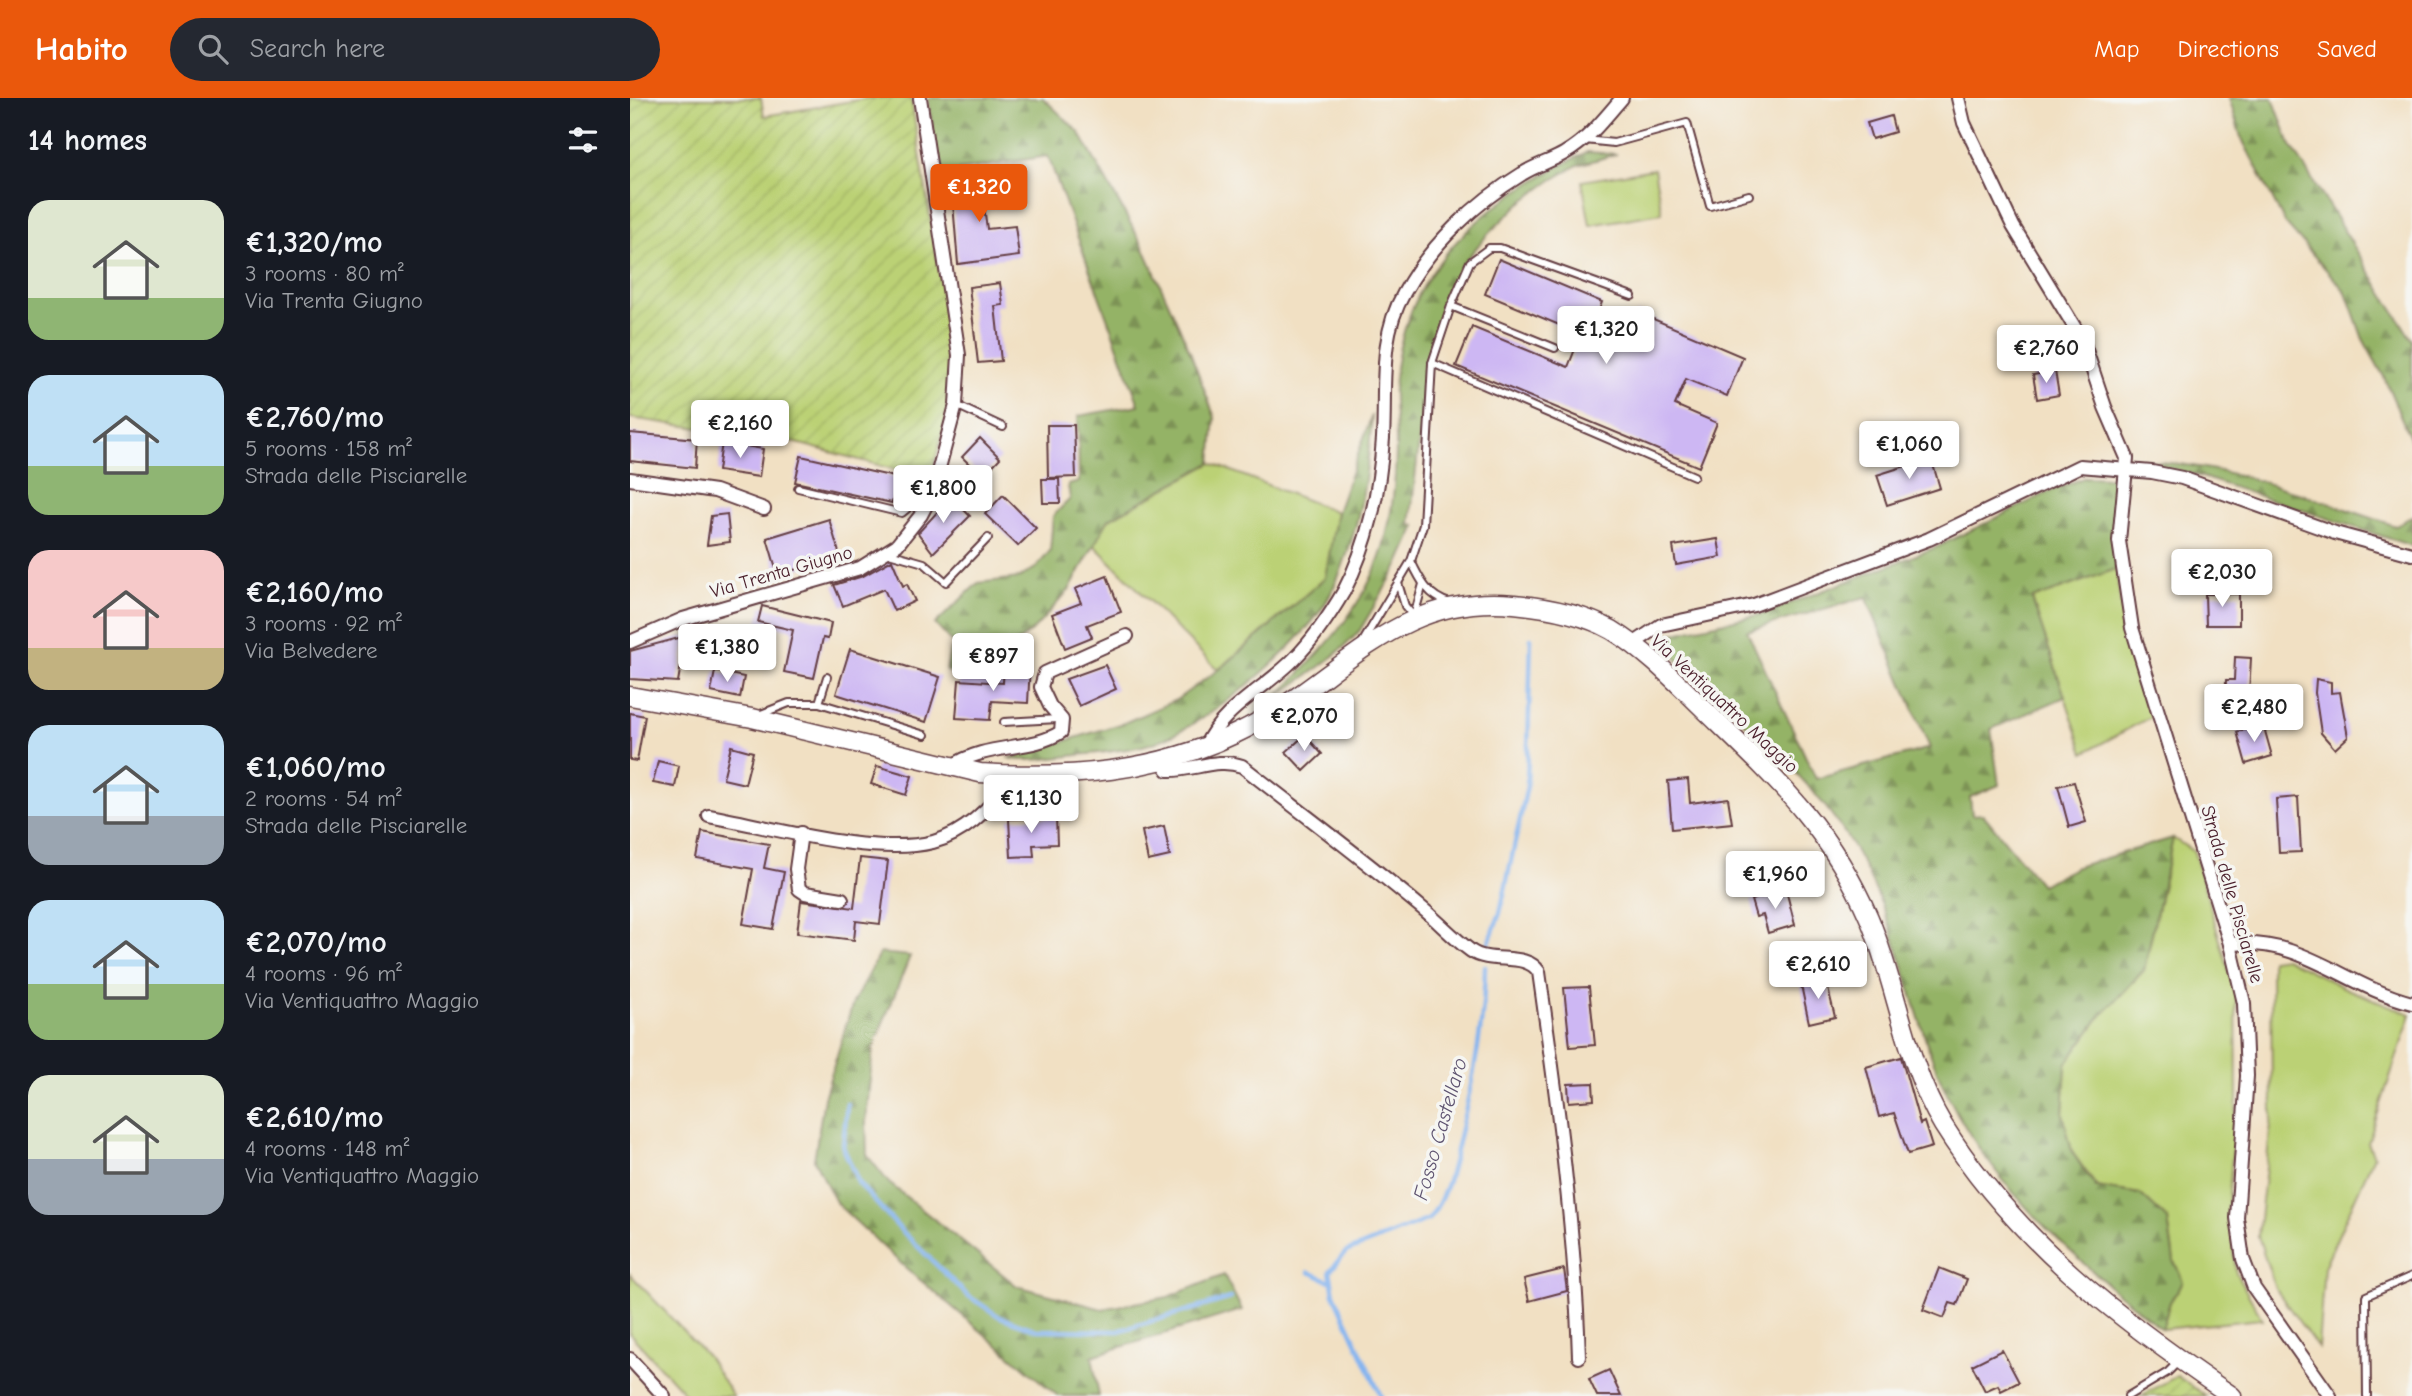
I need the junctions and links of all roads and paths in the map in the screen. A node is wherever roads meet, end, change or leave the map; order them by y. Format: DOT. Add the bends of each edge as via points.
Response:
graph roads {
  1 [pos="920,98"];
  2 [pos="1622,98"];
  3 [pos="1958,98"];
  4 [pos="1583,140"];
  5 [pos="1749,195"];
  6 [pos="1632,296"];
  7 [pos="1451,306"];
  8 [pos="1555,348"];
  9 [pos="1432,363"];
  10 [pos="956,405"];
  11 [pos="1003,427"];
  12 [pos="2128,469"];
  13 [pos="1694,476"];
  14 [pos="630,479"];
  15 [pos="798,488"];
  16 [pos="932,495"];
  17 [pos="764,509"];
  18 [pos="988,538"];
  19 [pos="887,553"];
  20 [pos="2412,554"];
  21 [pos="1411,561"];
  22 [pos="1398,581"];
  23 [pos="1423,584"];
  24 [pos="1455,605"];
  25 [pos="1414,617"];
  26 [pos="1127,636"];
  27 [pos="630,642"];
  28 [pos="1633,645"];
  29 [pos="1355,657"];
  30 [pos="827,677"];
  31 [pos="630,696"];
  32 [pos="819,703"];
  33 [pos="752,718"];
  34 [pos="1062,720"];
  35 [pos="1004,722"];
  36 [pos="925,735"];
  37 [pos="1205,747"];
  38 [pos="1161,760"];
  39 [pos="951,767"];
  40 [pos="1015,775"];
  41 [pos="709,816"];
  42 [pos="801,833"];
  43 [pos="842,899"];
  44 [pos="2230,944"];
  45 [pos="2412,1003"];
  46 [pos="2412,1276"];
  47 [pos="1579,1357"];
  48 [pos="630,1359"];
  49 [pos="2180,1360"];
  50 [pos="664,1396"];
  51 [pos="2128,1396"];
  52 [pos="2232,1396"];
  53 [pos="2330,1396"];
  54 [pos="2367,1396"];
  1 -- 10 [label="street, Via Trenta Giugno" via="958,355"];
  2 -- 4 [label="street"];
  3 -- 12 [label="street, Strada delle Pisciarelle" via="1969,133 2014,226 2083,341"];
  4 -- 5 [label="lane" via="1614,143 1687,123 1710,206"];
  4 -- 37 [label="street" via="1488,198 1424,260 1403,294 1388,335 1377,491 1346,586 1334,609 1294,659 1212,730"];
  6 -- 7 [label="lane" via="1500,248 1489,248 1469,262"];
  7 -- 8 [label="lane"];
  7 -- 9 [label="lane"];
  9 -- 13 [label="lane"];
  9 -- 21 [label="lane" via="1423,525"];
  10 -- 11 [label="lane"];
  10 -- 16 [label="street, Via Trenta Giugno"];
  12 -- 20 [label="street" via="2182,478 2335,533"];
  12 -- 28 [label="street" via="2080,466 1929,539 1767,601 1661,625"];
  12 -- 44 [label="street, Strada delle Pisciarelle" via="2119,541 2132,628"];
  14 -- 17 [label="street" via="715,491"];
  15 -- 16 [label="lane" via="902,513 925,494"];
  16 -- 19 [label="street, Via Trenta Giugno" via="921,515"];
  18 -- 19 [label="lane" via="946,582 924,563"];
  19 -- 27 [label="street, Via Trenta Giugno" via="860,568 683,619"];
  21 -- 22 [label="lane"];
  21 -- 23 [label="lane"];
  22 -- 25 [label="lane" via="1405,606"];
  22 -- 29 [label="lane"];
  23 -- 24 [label="lane" via="1437,600"];
  23 -- 25 [label="lane"];
  24 -- 25 [label="main road, Via Ventiquattro Maggio"];
  24 -- 28 [label="main road, Via Ventiquattro Maggio" via="1483,602 1545,608 1608,628"];
  25 -- 29 [label="main road, Via Ventiquattro Maggio"];
  26 -- 34 [label="street" via="1045,673 1041,681 1044,697"];
  28 -- 49 [label="main road, Via Ventiquattro Maggio" via="1786,788 1821,829 1870,920 1922,1080 1968,1162 2010,1214 2080,1284"];
  29 -- 37 [label="main road, Via Ventiquattro Maggio" via="1255,724"];
  30 -- 32 [label="lane"];
  31 -- 33 [label="main road, Via Ventiquattro Maggio"];
  32 -- 33 [label="lane" via="789,704"];
  32 -- 36 [label="lane"];
  33 -- 39 [label="main road, Via Ventiquattro Maggio"];
  34 -- 35 [label="lane"];
  34 -- 39 [label="street" via="1062,732 1055,736 965,757"];
  37 -- 38 [label="main road, Via Ventiquattro Maggio"];
  38 -- 40 [label="main road, Via Ventiquattro Maggio" via="1104,772"];
  38 -- 47 [label="street" via="1168,770 1231,762 1242,766 1473,953 1534,964 1539,972 1565,1175"];
  39 -- 40 [label="main road, Via Ventiquattro Maggio"];
  40 -- 42 [label="street" via="985,812 935,842 859,843"];
  41 -- 42 [label="street"];
  42 -- 43 [label="street" via="796,869 799,889"];
  44 -- 45 [label="street" via="2252,942 2286,948 2368,988"];
  44 -- 53 [label="street, Strada delle Pisciarelle" via="2244,1003 2247,1076 2237,1218 2243,1259 2261,1299"];
  46 -- 54 [label="lane" via="2366,1296"];
  48 -- 50 [label="street"];
  49 -- 51 [label="lane"];
  49 -- 52 [label="main road, Via Ventiquattro Maggio"];
}
